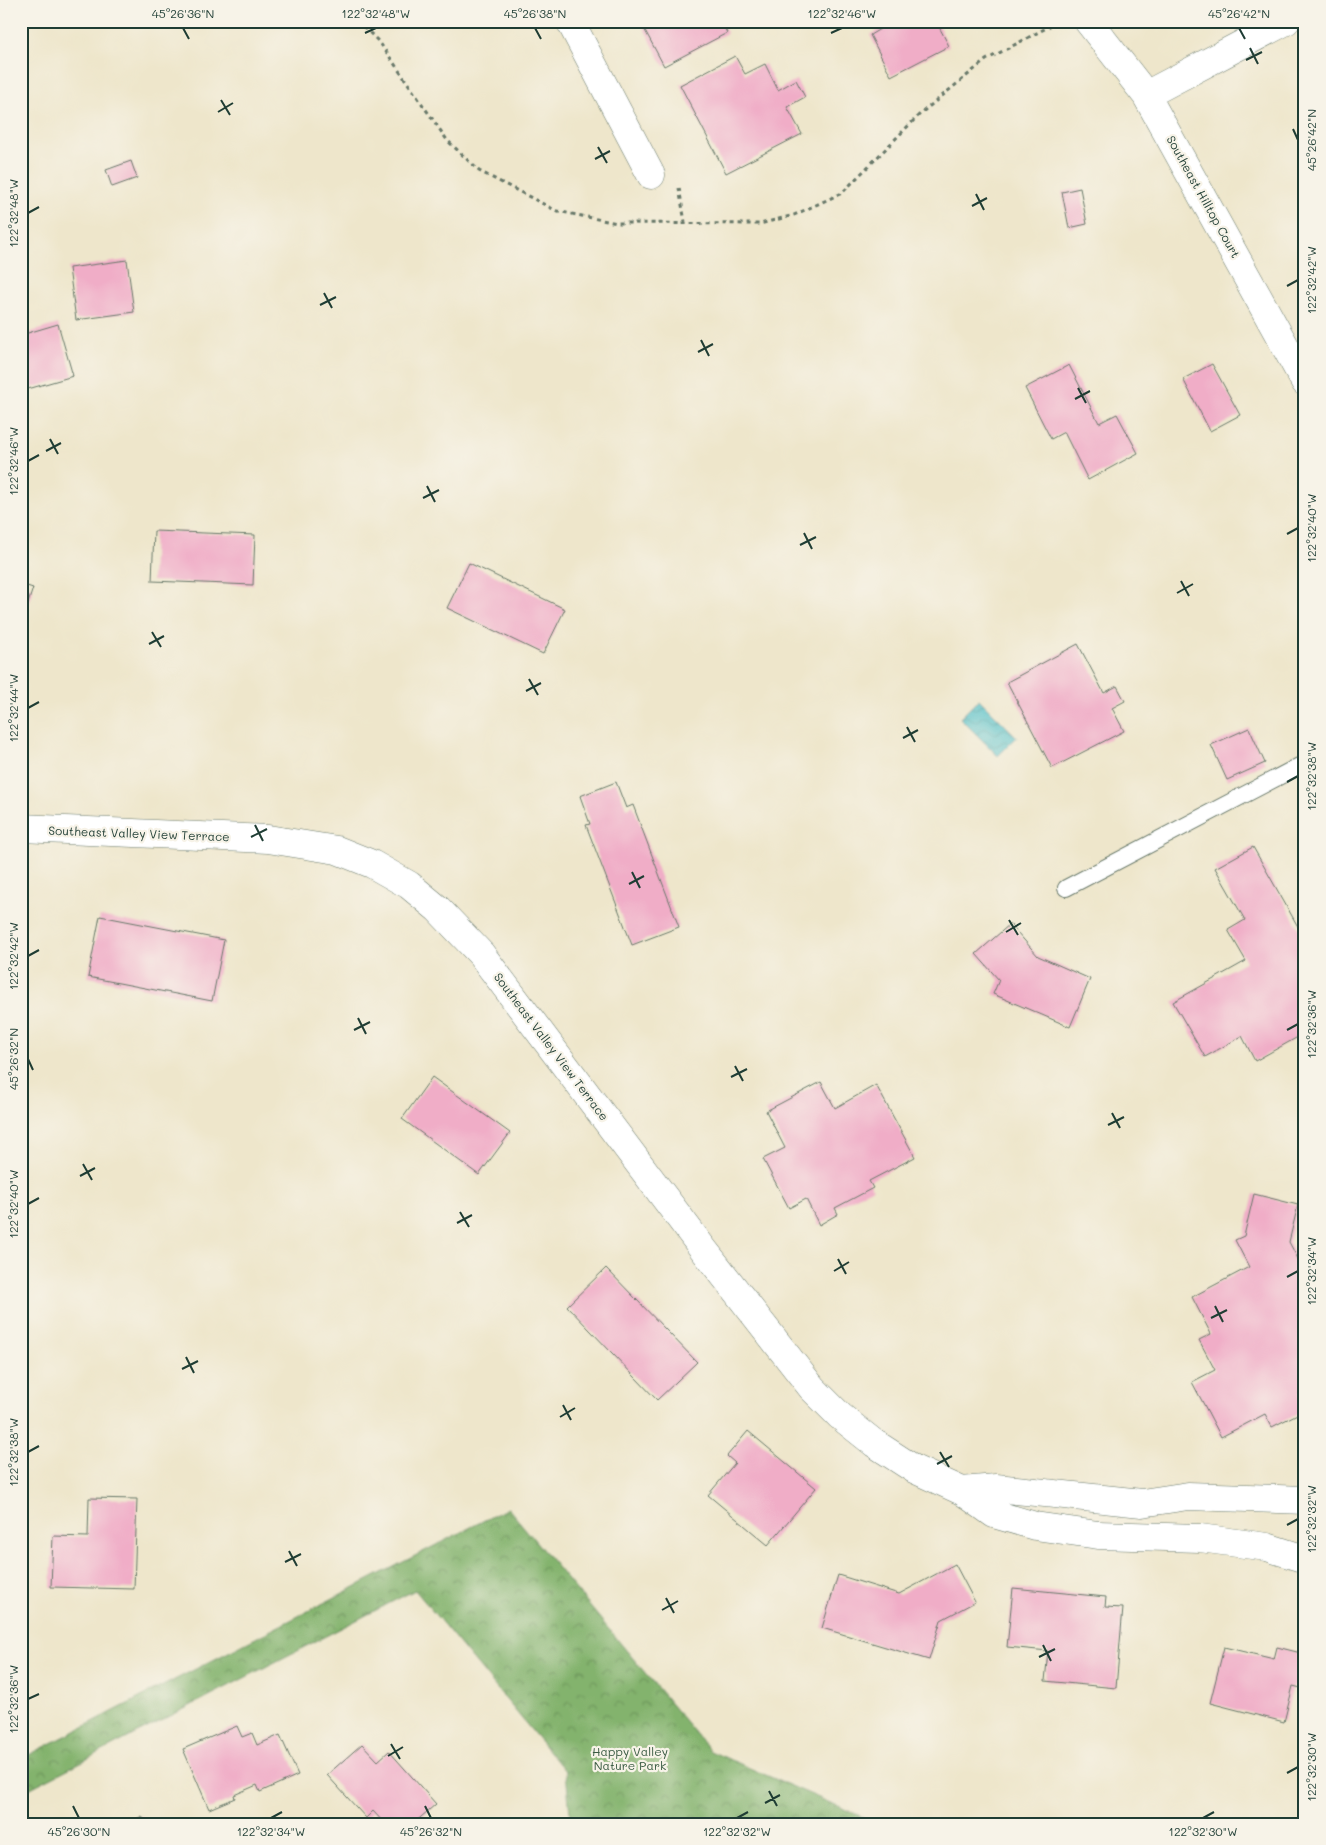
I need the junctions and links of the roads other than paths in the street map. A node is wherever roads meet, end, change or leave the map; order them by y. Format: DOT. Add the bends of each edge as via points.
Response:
graph roads {
  1 [pos="570,21"];
  2 [pos="1088,21"];
  3 [pos="1286,21"];
  4 [pos="1146,95"];
  5 [pos="651,175"];
  6 [pos="1305,382"];
  7 [pos="1305,763"];
  8 [pos="21,828"];
  9 [pos="1066,888"];
  10 [pos="962,1491"];
  11 [pos="1305,1500"];
  12 [pos="1305,1559"];
  1 -- 5 [label="street"];
  2 -- 4 [label="street, Southeast Hilltop Court"];
  3 -- 4 [label="street"];
  4 -- 6 [label="street, Southeast Hilltop Court"];
  7 -- 9 [label="lane"];
  8 -- 10 [label="street, Southeast Valley View Terrace" via="268,839 337,850 372,864 409,885 438,909 481,954 812,1388 874,1443 914,1469"];
  10 -- 11 [label="street, Southeast Valley View Terrace" via="996,1488 1142,1503 1188,1496"];
  10 -- 12 [label="street, Southeast Valley View Terrace" via="994,1514 1035,1526 1098,1535 1209,1539 1267,1546"];
}
